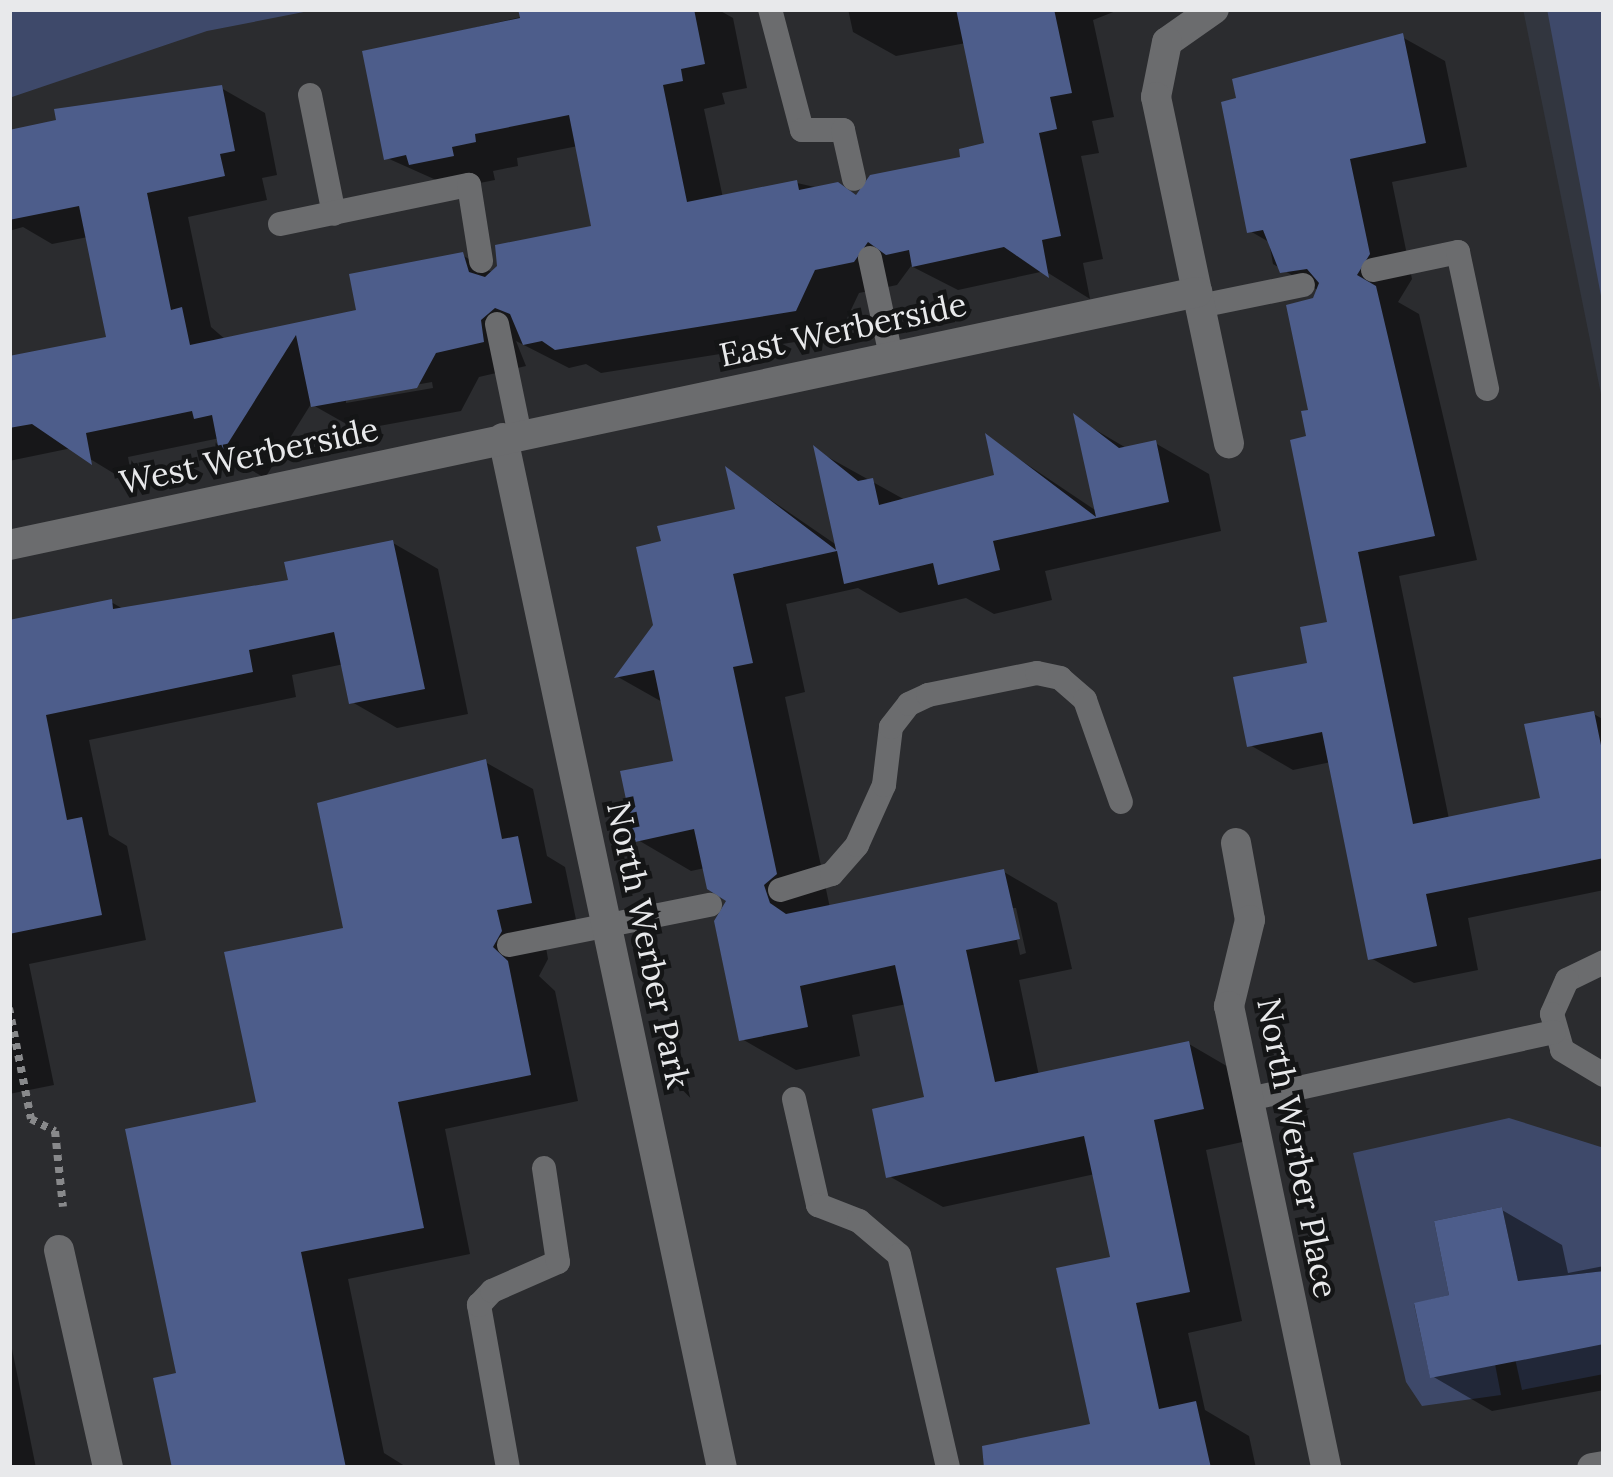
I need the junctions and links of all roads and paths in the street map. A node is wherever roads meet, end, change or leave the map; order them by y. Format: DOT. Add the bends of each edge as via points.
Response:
graph roads {
  1 [pos="770,9"];
  2 [pos="1214,9"];
  3 [pos="310,95"];
  4 [pos="854,179"];
  5 [pos="334,214"];
  6 [pos="280,224"];
  7 [pos="871,258"];
  8 [pos="481,261"];
  9 [pos="1373,270"];
  10 [pos="1303,285"];
  11 [pos="1198,299"];
  12 [pos="497,324"];
  13 [pos="891,356"];
  14 [pos="1487,389"];
  15 [pos="512,436"];
  16 [pos="1229,443"];
  17 [pos="9,545"];
  18 [pos="1121,802"];
  19 [pos="1236,843"];
  20 [pos="780,890"];
  21 [pos="710,905"];
  22 [pos="607,926"];
  23 [pos="509,945"];
  24 [pos="1604,962"];
  25 [pos="9,1008"];
  26 [pos="1554,1033"];
  27 [pos="1604,1075"];
  28 [pos="794,1099"];
  29 [pos="1249,1099"];
  30 [pos="544,1168"];
  31 [pos="65,1176"];
  32 [pos="59,1250"];
  33 [pos="1604,1466"];
  34 [pos="108,1468"];
  35 [pos="508,1468"];
  36 [pos="722,1468"];
  37 [pos="948,1468"];
  38 [pos="1326,1468"];
  39 [pos="1592,1468"];
  1 -- 4 [label="lane" via="802,130 844,130"];
  2 -- 11 [label="street" via="1172,34 1157,73"];
  3 -- 5 [label="lane"];
  5 -- 6 [label="lane"];
  5 -- 8 [label="lane" via="469,184"];
  7 -- 13 [label="lane"];
  9 -- 14 [label="lane" via="1458,252"];
  10 -- 11 [label="lane"];
  11 -- 13 [label="street, East Werberside"];
  11 -- 16 [label="street"];
  12 -- 15 [label="lane"];
  13 -- 15 [label="street, East Werberside"];
  15 -- 17 [label="street, West Werberside"];
  15 -- 22 [label="street, North Werber Park"];
  18 -- 20 [label="lane" via="1084,700 1060,678 1037,673 928,695 891,727 880,800 857,845 832,874"];
  19 -- 29 [label="street, North Werber Place" via="1250,928 1229,995"];
  21 -- 22 [label="lane"];
  22 -- 23 [label="lane"];
  22 -- 36 [label="street, North Werber Park"];
  24 -- 26 [label="lane" via="1567,980 1552,1014"];
  25 -- 31 [label="path" via="31,1119 55,1131"];
  26 -- 27 [label="lane" via="1575,1064"];
  26 -- 29 [label="lane"];
  28 -- 37 [label="lane" via="818,1205 860,1221 898,1255"];
  29 -- 38 [label="street, North Werber Place"];
  30 -- 35 [label="lane" via="558,1262 492,1291 479,1305"];
  32 -- 34 [label="street"];
  33 -- 39 [label="street"];
}
